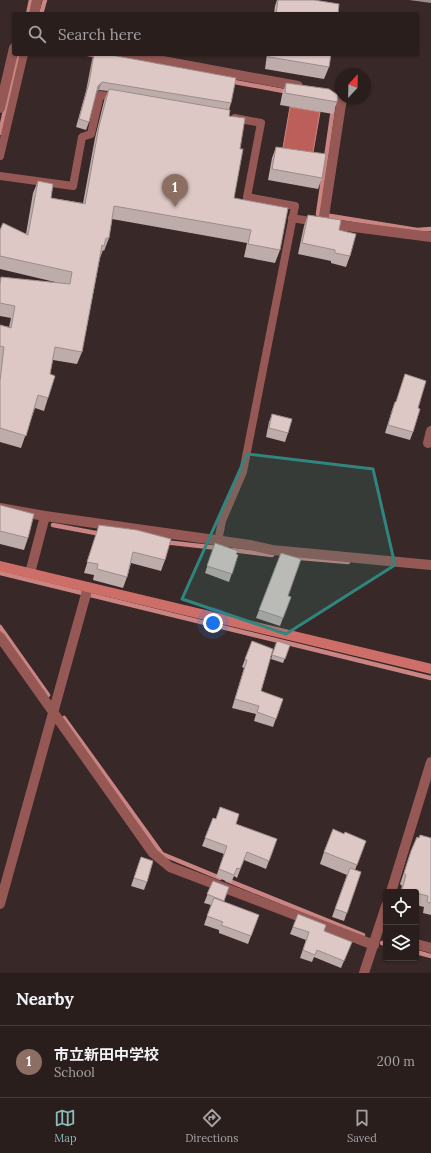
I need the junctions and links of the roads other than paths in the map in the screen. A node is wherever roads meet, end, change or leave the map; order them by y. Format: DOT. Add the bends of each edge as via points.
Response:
graph roads {
  1 [pos="37,0"];
  2 [pos="34,12"];
  3 [pos="12,56"];
  4 [pos="24,56"];
  5 [pos="136,56"];
  6 [pos="310,89"];
  7 [pos="123,99"];
  8 [pos="338,104"];
  9 [pos="0,108"];
  10 [pos="230,118"];
  11 [pos="0,156"];
  12 [pos="0,176"];
  13 [pos="324,217"];
  14 [pos="292,218"];
  15 [pos="431,237"];
  16 [pos="431,431"];
  17 [pos="428,443"];
  18 [pos="0,508"];
  19 [pos="45,516"];
  20 [pos="218,542"];
  21 [pos="431,565"];
  22 [pos="0,566"];
  23 [pos="30,573"];
  24 [pos="87,591"];
  25 [pos="0,637"];
  26 [pos="431,669"];
  27 [pos="54,712"];
  28 [pos="431,762"];
  29 [pos="391,889"];
  30 [pos="0,904"];
  31 [pos="382,934"];
  32 [pos="374,945"];
  33 [pos="419,945"];
  34 [pos="431,948"];
  35 [pos="364,973"];
  1 -- 2 [label="street"];
  3 -- 9 [label="street"];
  4 -- 11 [label="lane"];
  5 -- 6 [label="street"];
  7 -- 12 [label="lane" via="100,95 91,134 82,137 73,186"];
  8 -- 13 [label="street"];
  10 -- 14 [label="lane" via="261,123 247,197 295,206"];
  13 -- 14 [label="lane"];
  13 -- 15 [label="street"];
  14 -- 20 [label="lane" via="243,472 222,521"];
  16 -- 17 [label="street"];
  18 -- 19 [label="street"];
  19 -- 20 [label="street"];
  19 -- 23 [label="street"];
  20 -- 21 [label="street" via="272,550"];
  22 -- 23 [label="street"];
  23 -- 24 [label="street"];
  24 -- 26 [label="street"];
  24 -- 27 [label="street"];
  25 -- 27 [label="street"];
  27 -- 30 [label="street"];
  27 -- 32 [label="street" via="152,853 170,868"];
  28 -- 29 [label="street"];
  31 -- 32 [label="street"];
  32 -- 35 [label="street"];
  33 -- 34 [label="street"];
}
